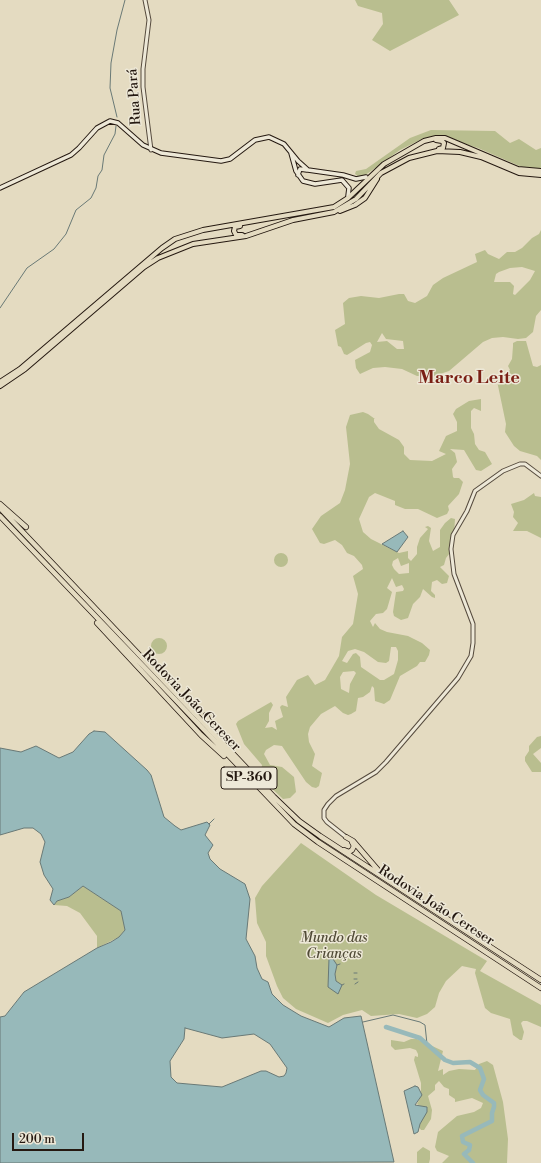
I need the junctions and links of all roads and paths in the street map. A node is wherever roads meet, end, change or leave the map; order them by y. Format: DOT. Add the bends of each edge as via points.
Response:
graph roads {
  1 [pos="145,0"];
  2 [pos="152,150"];
  3 [pos="291,152"];
  4 [pos="394,157"];
  5 [pos="308,170"];
  6 [pos="541,171"];
  7 [pos="381,173"];
  8 [pos="298,175"];
  9 [pos="541,175"];
  10 [pos="366,177"];
  11 [pos="0,188"];
  12 [pos="348,196"];
  13 [pos="356,199"];
  14 [pos="332,212"];
  15 [pos="299,214"];
  16 [pos="291,215"];
  17 [pos="0,382"];
  18 [pos="0,386"];
  19 [pos="541,476"];
  20 [pos="0,506"];
  21 [pos="1,518"];
  22 [pos="26,528"];
  23 [pos="206,715"];
  24 [pos="226,746"];
  25 [pos="346,836"];
  26 [pos="338,848"];
  27 [pos="388,881"];
  28 [pos="541,980"];
  29 [pos="541,988"];
  1 -- 2 [label="street, Rua Pará" via="149,20 143,87"];
  2 -- 3 [label="main road" via="221,161 230,159 255,140 269,137 279,140"];
  2 -- 11 [label="main road" via="118,123 107,121 71,155"];
  3 -- 5 [label="main road"];
  3 -- 8 [label="main road"];
  4 -- 6 [label="main road" via="424,141 441,138 518,169"];
  4 -- 7 [label="main road" via="430,141 438,140 444,144 442,148 403,158"];
  4 -- 10 [label="main road"];
  4 -- 15 [label="main road" via="344,202 330,208"];
  5 -- 8 [label="main road" via="300,169"];
  5 -- 10 [label="main road" via="356,179"];
  7 -- 9 [label="main road" via="409,158 430,152 448,151 466,152 519,173"];
  7 -- 13 [label="main road"];
  7 -- 14 [label="main road" via="365,198 350,208"];
  8 -- 12 [label="main road" via="303,181 311,184 342,180 350,188"];
  10 -- 12 [label="main road"];
  12 -- 15 [label="main road" via="331,206"];
  13 -- 14 [label="main road"];
  13 -- 16 [label="main road" via="330,211 288,219 245,234 238,235 234,231 236,227"];
  14 -- 18 [label="main road" via="293,220 246,236 193,244 171,251 144,267 25,369"];
  15 -- 16 [label="main road"];
  16 -- 17 [label="main road" via="203,230 175,239 20,369"];
  19 -- 25 [label="street" via="525,464 520,464 498,474 475,491 453,535 451,549 454,574 473,624 470,656 458,678 386,762 376,772 336,796 328,804 324,810 324,818"];
  20 -- 22 [label="highway"];
  20 -- 24 [label="highway, Rodovia João Cereser / SP-360"];
  21 -- 29 [label="highway, Rodovia João Cereser / SP-360" via="282,812 306,833"];
  23 -- 24 [label="highway" via="210,726"];
  24 -- 26 [label="highway, Rodovia João Cereser / SP-360" via="291,813 309,829"];
  25 -- 26 [label="highway" via="354,844 354,848 349,852"];
  25 -- 27 [label="highway"];
  26 -- 27 [label="highway, Rodovia João Cereser / SP-360"];
  27 -- 28 [label="highway, Rodovia João Cereser / SP-360"];
}
